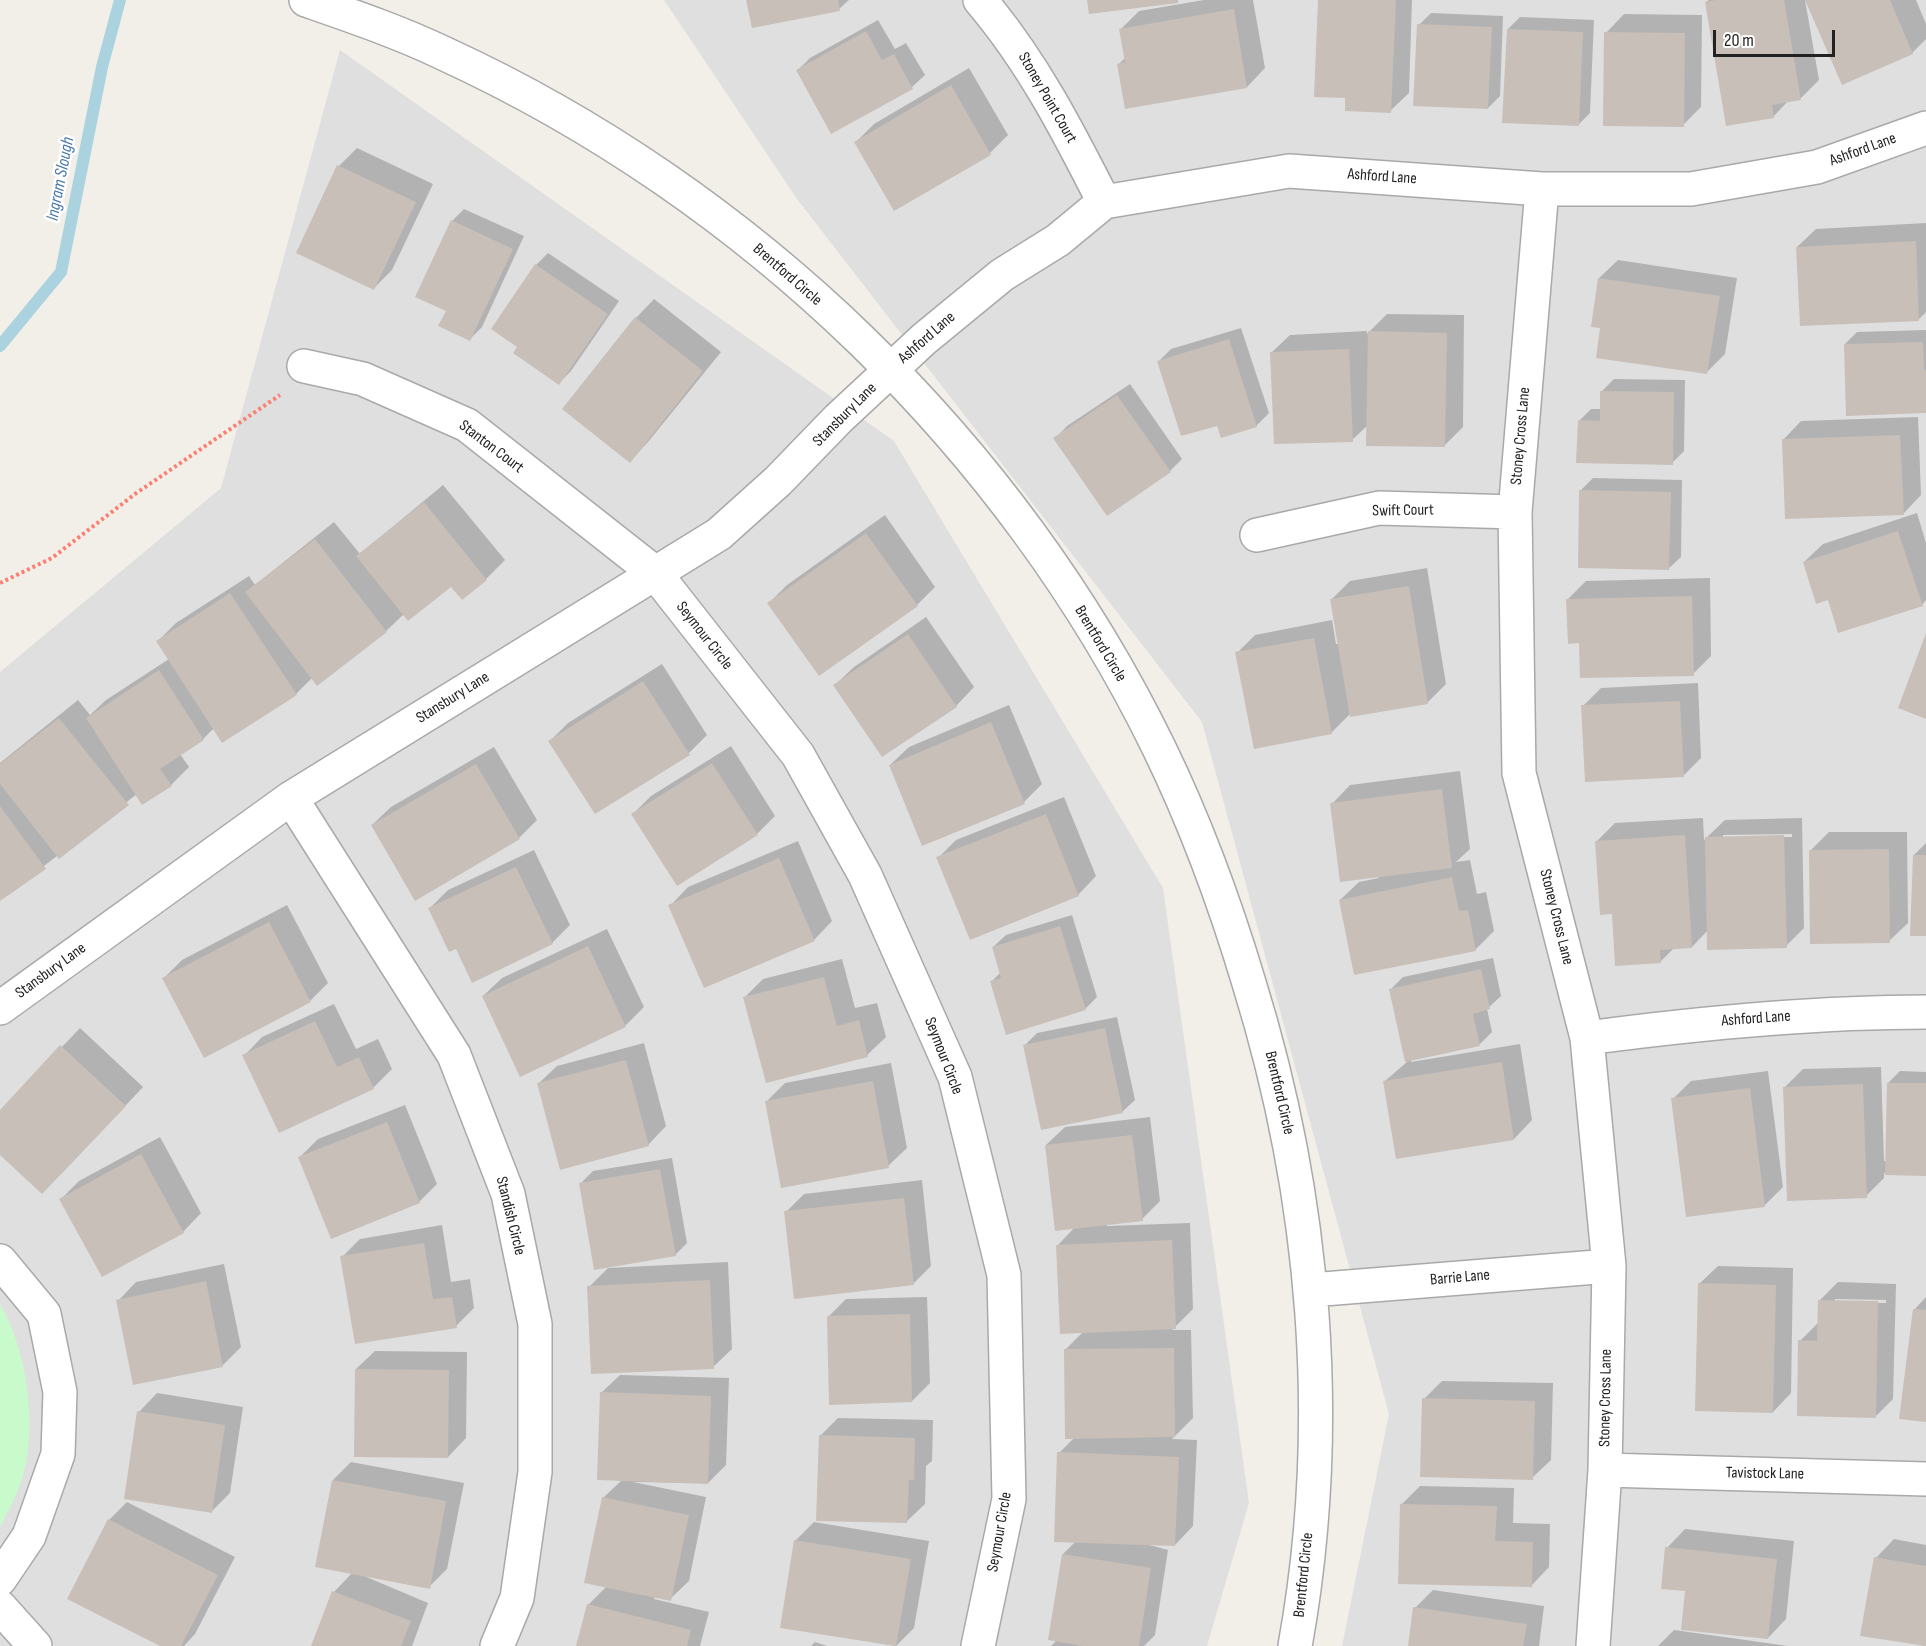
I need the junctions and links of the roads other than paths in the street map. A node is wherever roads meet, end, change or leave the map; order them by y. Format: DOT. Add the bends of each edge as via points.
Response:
graph roads {
  1 [pos="306,0"];
  2 [pos="980,0"];
  3 [pos="1926,128"];
  4 [pos="1542,189"];
  5 [pos="1104,202"];
  6 [pos="304,366"];
  7 [pos="890,370"];
  8 [pos="1515,512"];
  9 [pos="1257,535"];
  10 [pos="655,573"];
  11 [pos="291,798"];
  12 [pos="0,1008"];
  13 [pos="1926,1011"];
  14 [pos="1587,1038"];
  15 [pos="0,1261"];
  16 [pos="1609,1266"];
  17 [pos="1311,1290"];
  18 [pos="1605,1470"];
  19 [pos="1926,1479"];
  20 [pos="0,1579"];
  21 [pos="0,1607"];
  22 [pos="35,1646"];
  23 [pos="497,1646"];
  24 [pos="978,1646"];
  25 [pos="1295,1646"];
  26 [pos="1593,1646"];
  1 -- 7 [label="street, Brentford Circle" via="443,52 548,106 644,165 728,225 830,312"];
  2 -- 5 [label="street, Stoney Point Court" via="1011,36 1057,110"];
  3 -- 4 [label="street, Ashford Lane" via="1817,167 1691,189"];
  4 -- 5 [label="street, Ashford Lane" via="1289,171"];
  4 -- 8 [label="street, Stoney Cross Lane"];
  5 -- 7 [label="street, Ashford Lane" via="1058,240 1002,275"];
  6 -- 10 [label="street, Stanton Court" via="363,379 467,425"];
  7 -- 10 [label="street, Stansbury Lane" via="778,482 719,534"];
  7 -- 17 [label="street, Brentford Circle" via="939,422 1050,562 1159,747 1207,857 1267,1039 1295,1164"];
  8 -- 9 [label="street, Swift Court" via="1379,508"];
  8 -- 14 [label="street, Stoney Cross Lane" via="1519,773"];
  10 -- 11 [label="street, Stansbury Lane"];
  10 -- 24 [label="street, Seymour Circle" via="798,754 865,875 955,1077 1004,1275 1009,1499"];
  11 -- 12 [label="street, Stansbury Lane"];
  11 -- 23 [label="street, Standish Circle" via="454,1054 508,1194 535,1324 535,1472 517,1598"];
  13 -- 14 [label="street, Ashford Lane" via="1722,1020"];
  14 -- 16 [label="street, Stoney Cross Lane"];
  15 -- 20 [label="street" via="44,1314 60,1392 58,1454 29,1536"];
  16 -- 17 [label="street, Barrie Lane"];
  16 -- 18 [label="street, Stoney Cross Lane"];
  17 -- 25 [label="street, Brentford Circle" via="1314,1486"];
  18 -- 19 [label="street, Tavistock Lane"];
  18 -- 26 [label="street, Stoney Cross Lane"];
  21 -- 22 [label="street"];
}
